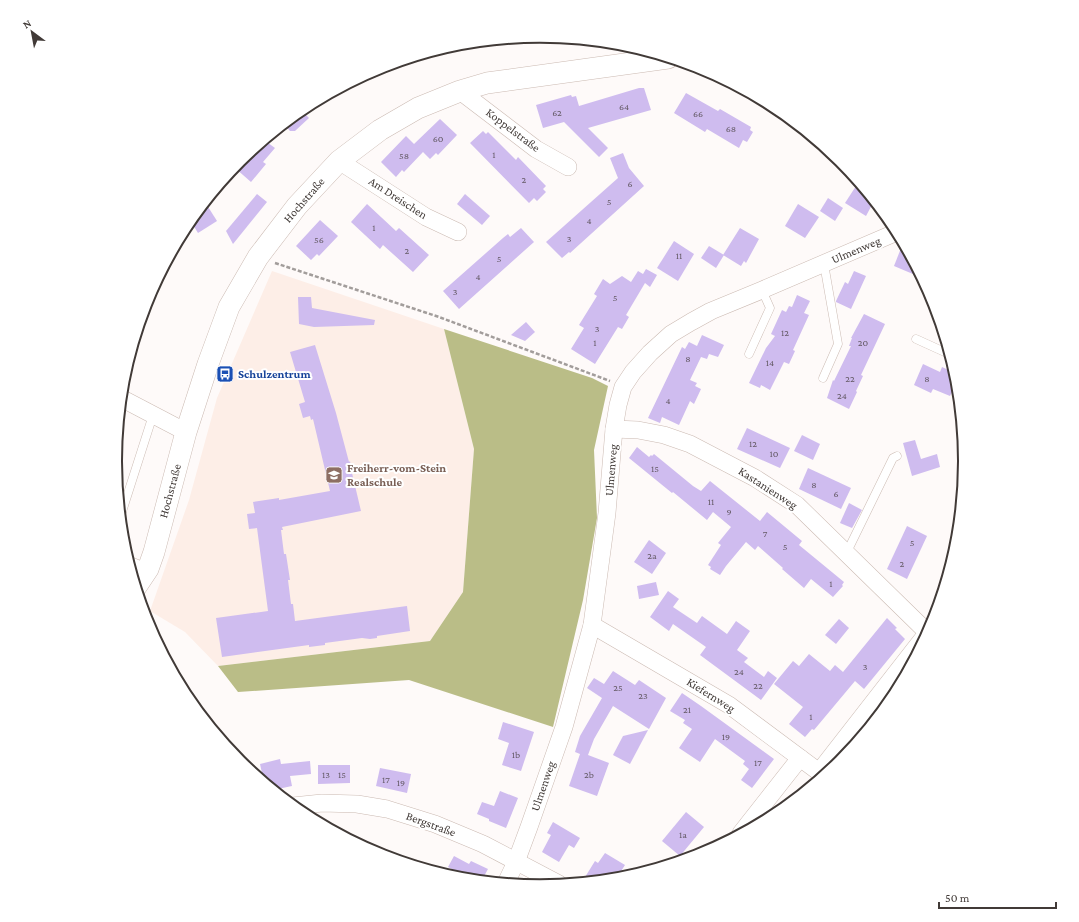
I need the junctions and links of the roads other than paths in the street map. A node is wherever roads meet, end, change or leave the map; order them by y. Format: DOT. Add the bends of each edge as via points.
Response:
graph roads {
  1 [pos="656,60"];
  2 [pos="460,90"];
  3 [pos="339,161"];
  4 [pos="568,166"];
  5 [pos="458,232"];
  6 [pos="891,235"];
  7 [pos="824,264"];
  8 [pos="762,290"];
  9 [pos="916,339"];
  10 [pos="942,351"];
  11 [pos="749,354"];
  12 [pos="823,378"];
  13 [pos="126,401"];
  14 [pos="153,415"];
  15 [pos="614,429"];
  16 [pos="186,432"];
  17 [pos="897,456"];
  18 [pos="124,506"];
  19 [pos="846,554"];
  20 [pos="135,563"];
  21 [pos="148,569"];
  22 [pos="140,581"];
  23 [pos="592,625"];
  24 [pos="923,627"];
  25 [pos="905,662"];
  26 [pos="800,758"];
  27 [pos="831,760"];
  28 [pos="818,772"];
  29 [pos="302,805"];
  30 [pos="750,822"];
  31 [pos="516,862"];
  32 [pos="509,878"];
  33 [pos="549,879"];
  1 -- 2 [label="street, Hochstraße" via="487,83"];
  2 -- 3 [label="street, Hochstraße" via="418,108 380,130"];
  2 -- 4 [label="street, Koppelstraße" via="536,149"];
  3 -- 5 [label="street, Am Dreischen" via="426,217"];
  3 -- 16 [label="street, Hochstraße" via="297,206 258,257 229,307"];
  6 -- 7 [label="street, Ulmenweg"];
  7 -- 8 [label="street, Ulmenweg"];
  7 -- 12 [label="lane" via="838,344"];
  8 -- 11 [label="lane" via="770,308"];
  8 -- 15 [label="street, Ulmenweg" via="691,322 671,334 650,353 623,387"];
  9 -- 10 [label="lane"];
  13 -- 14 [label="street"];
  14 -- 16 [label="street"];
  14 -- 18 [label="lane"];
  15 -- 19 [label="street, Kastanienweg" via="664,435 690,444 755,478 797,506"];
  15 -- 23 [label="street, Ulmenweg" via="607,513"];
  16 -- 21 [label="street, Hochstraße"];
  17 -- 19 [label="lane" via="893,458"];
  19 -- 24 [label="street, Kastanienweg"];
  20 -- 21 [label="lane"];
  21 -- 22 [label="street, Hochstraße"];
  23 -- 26 [label="street, Kiefernweg" via="729,705"];
  23 -- 31 [label="street, Ulmenweg" via="564,727"];
  25 -- 27 [label="street"];
  26 -- 28 [label="street, Kiefernweg"];
  26 -- 30 [label="street"];
  29 -- 31 [label="street, Bergstraße" via="357,804 387,809 435,824 483,844"];
  31 -- 32 [label="street, Ulmenweg"];
  31 -- 33 [label="street, Bergstraße"];
}
